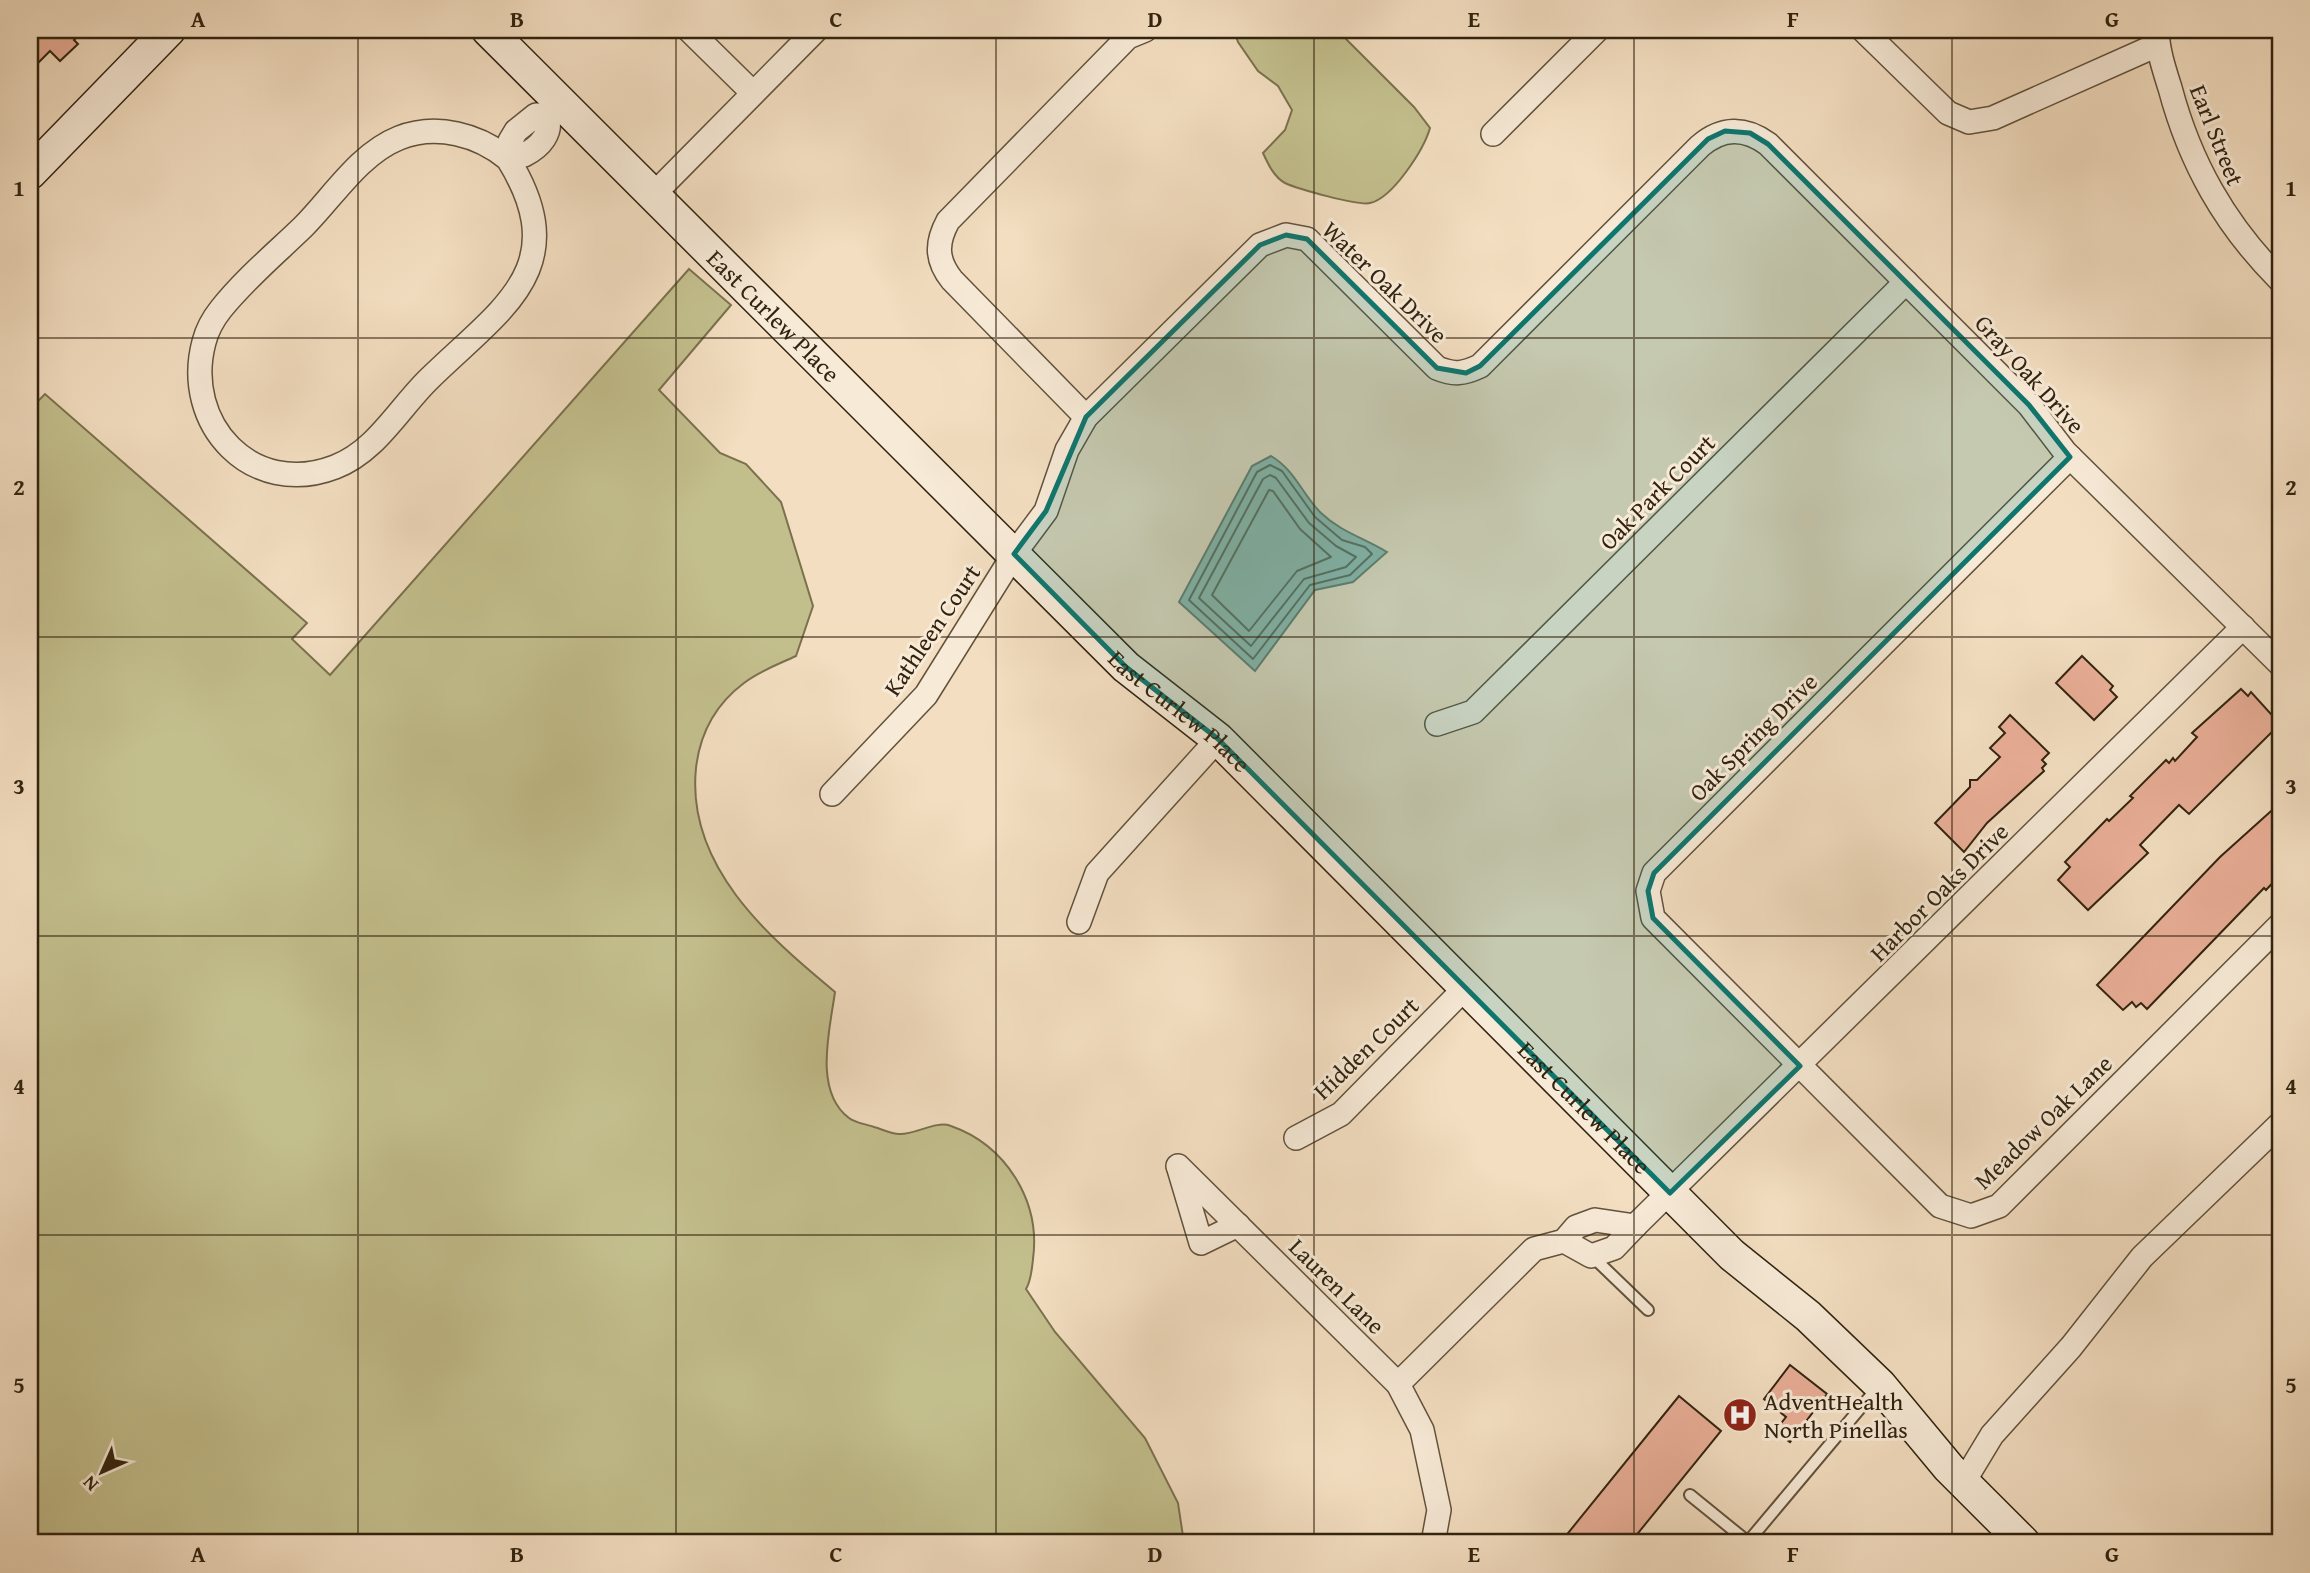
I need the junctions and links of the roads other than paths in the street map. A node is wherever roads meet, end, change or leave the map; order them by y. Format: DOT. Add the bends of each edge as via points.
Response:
graph roads {
  1 [pos="169,30"];
  2 [pos="488,30"];
  3 [pos="689,30"];
  4 [pos="816,30"];
  5 [pos="1145,30"];
  6 [pos="1597,30"];
  7 [pos="1863,30"];
  8 [pos="2157,37"];
  9 [pos="752,93"];
  10 [pos="553,108"];
  11 [pos="1735,130"];
  12 [pos="1493,134"];
  13 [pos="512,155"];
  14 [pos="30,173"];
  15 [pos="653,195"];
  16 [pos="2280,281"];
  17 [pos="1906,282"];
  18 [pos="1086,417"];
  19 [pos="2070,457"];
  20 [pos="1014,554"];
  21 [pos="2243,627"];
  22 [pos="2280,664"];
  23 [pos="1437,724"];
  24 [pos="1218,739"];
  25 [pos="832,794"];
  26 [pos="1079,922"];
  27 [pos="2280,925"];
  28 [pos="1466,987"];
  29 [pos="1800,1066"];
  30 [pos="2280,1124"];
  31 [pos="1296,1138"];
  32 [pos="1670,1193"];
  33 [pos="1238,1225"];
  34 [pos="1634,1226"];
  35 [pos="1564,1241"];
  36 [pos="1591,1256"];
  37 [pos="1648,1310"];
  38 [pos="1398,1384"];
  39 [pos="1880,1385"];
  40 [pos="1962,1483"];
  41 [pos="1690,1495"];
  42 [pos="1433,1543"];
  43 [pos="1748,1543"];
  44 [pos="2024,1543"];
  1 -- 14 [label="street"];
  2 -- 10 [label="street, East Curlew Place"];
  3 -- 9 [label="street"];
  4 -- 9 [label="street"];
  5 -- 18 [label="street" via="1128,37 957,211 939,243 940,262 951,280"];
  6 -- 12 [label="street"];
  7 -- 8 [label="street" via="1942,108 1969,122 1993,118"];
  8 -- 16 [label="street, Earl Street" via="2182,129 2208,187 2241,238"];
  9 -- 15 [label="street"];
  10 -- 13 [label="street" via="536,114 516,131 510,141"];
  10 -- 15 [label="street, East Curlew Place"];
  11 -- 17 [label="street, Gray Oak Drive" via="1768,144"];
  11 -- 18 [label="street, Water Oak Drive" via="1700,146 1480,366 1466,373 1437,368 1315,245 1286,235 1260,245"];
  13 -- 13 [label="street" via="459,133 427,132 382,146 358,166 244,284 210,326 201,357 200,389 205,410 227,445 260,470 295,475 337,467 370,445 522,285 535,249 535,221"];
  15 -- 20 [label="street, East Curlew Place"];
  17 -- 19 [label="street, Gray Oak Drive" via="2029,405"];
  17 -- 23 [label="street, Oak Park Court" via="1473,712"];
  18 -- 20 [label="street, Water Oak Drive" via="1067,450 1046,511"];
  19 -- 21 [label="street, Gray Oak Drive"];
  19 -- 29 [label="street, Oak Spring Drive" via="1654,873 1648,891 1653,918"];
  20 -- 24 [label="street, East Curlew Place" via="1126,667"];
  20 -- 25 [label="street, Kathleen Court" via="926,695"];
  21 -- 22 [label="street, Gray Oak Drive"];
  21 -- 29 [label="street, Harbor Oaks Drive"];
  24 -- 26 [label="street" via="1097,873"];
  24 -- 28 [label="street, East Curlew Place"];
  27 -- 29 [label="street, Meadow Oak Lane" via="1986,1213 1963,1215 1940,1206"];
  28 -- 31 [label="street, Hidden Court" via="1341,1114"];
  28 -- 32 [label="street, East Curlew Place"];
  29 -- 32 [label="street, Harbor Oaks Drive"];
  30 -- 40 [label="street" via="2142,1257 1993,1435"];
  32 -- 34 [label="street"];
  32 -- 39 [label="street, East Curlew Place" via="1741,1264 1808,1316"];
  33 -- 38 [label="street, Lauren Lane"];
  34 -- 35 [label="street" via="1595,1220 1576,1227"];
  34 -- 36 [label="street" via="1614,1248"];
  35 -- 36 [label="street"];
  35 -- 38 [label="street" via="1534,1250"];
  36 -- 37 [label="lane"];
  38 -- 42 [label="street, Lauren Lane" via="1422,1430 1439,1510"];
  39 -- 40 [label="street, East Curlew Place"];
  39 -- 43 [label="lane"];
  40 -- 44 [label="street, East Curlew Place"];
  41 -- 43 [label="lane"];
}
